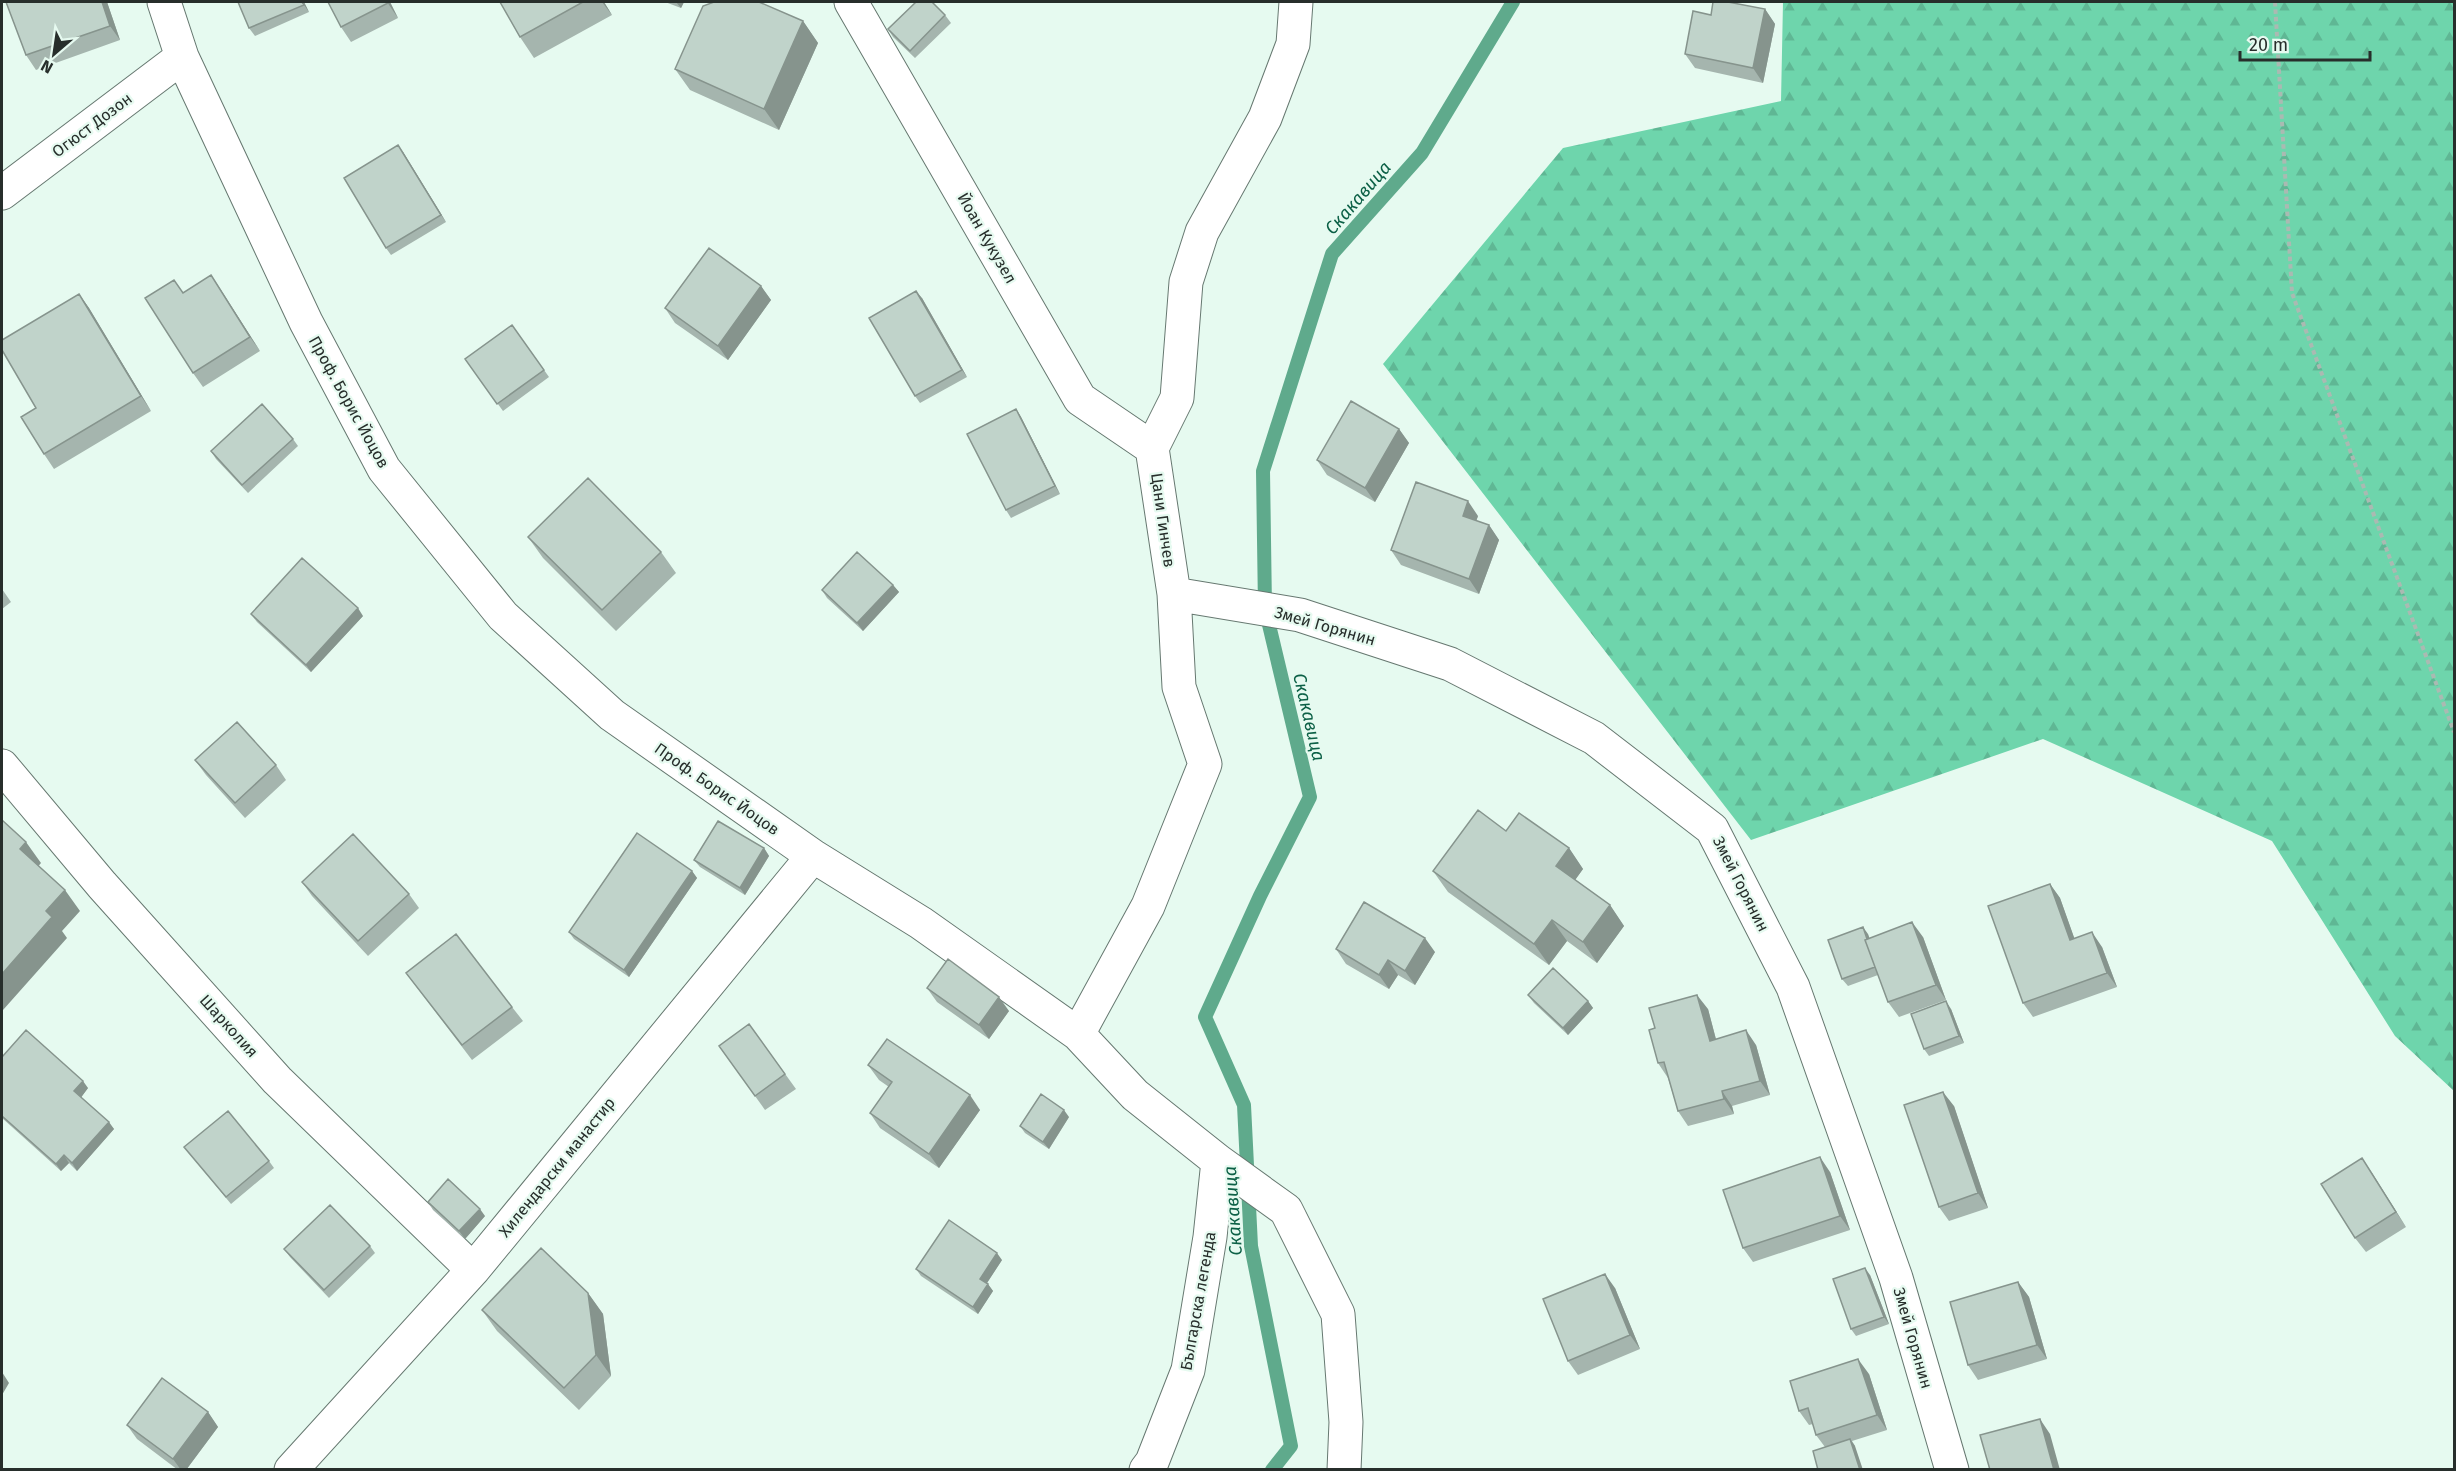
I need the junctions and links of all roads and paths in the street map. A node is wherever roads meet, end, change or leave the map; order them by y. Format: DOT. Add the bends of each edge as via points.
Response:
graph roads {
  1 [pos="164,2"];
  2 [pos="851,2"];
  3 [pos="1296,2"];
  4 [pos="2275,2"];
  5 [pos="182,57"];
  6 [pos="2,194"];
  7 [pos="1152,448"];
  8 [pos="1174,594"];
  9 [pos="2454,732"];
  10 [pos="2,766"];
  11 [pos="813,856"];
  12 [pos="1078,1034"];
  13 [pos="1218,1161"];
  14 [pos="473,1270"];
  15 [pos="291,1470"];
  16 [pos="1146,1470"];
  17 [pos="1344,1470"];
  18 [pos="1952,1470"];
  1 -- 5 [label="street, Проф. Борис Йоцов"];
  2 -- 7 [label="street, Йоан Кукузел" via="1080,399"];
  3 -- 7 [label="street" via="1293,44 1265,118 1203,231 1186,282 1177,398"];
  4 -- 9 [label="path" via="2292,293"];
  5 -- 6 [label="street, Огюст Дозон"];
  5 -- 11 [label="street, Проф. Борис Йоцов" via="306,322 384,468 503,616 604,707"];
  7 -- 8 [label="street, Цани Гинчев"];
  8 -- 12 [label="street, Цани Гинчев" via="1179,687 1205,764 1148,906"];
  8 -- 18 [label="street, Змей Горянин" via="1300,615 1450,663 1594,738 1712,829 1793,987 1896,1278"];
  10 -- 14 [label="street, Шарколия" via="102,885 277,1080"];
  11 -- 12 [label="street, Проф. Борис Йоцов" via="921,923"];
  11 -- 14 [label="street, Хилендарски манастир"];
  12 -- 13 [label="street, Проф. Борис Йоцов" via="1135,1095"];
  13 -- 16 [label="street, Българска легенда" via="1188,1370"];
  13 -- 17 [label="street, Проф. Борис Йоцов" via="1286,1210 1338,1314 1346,1422"];
  14 -- 15 [label="street, Хилендарски манастир"];
}
